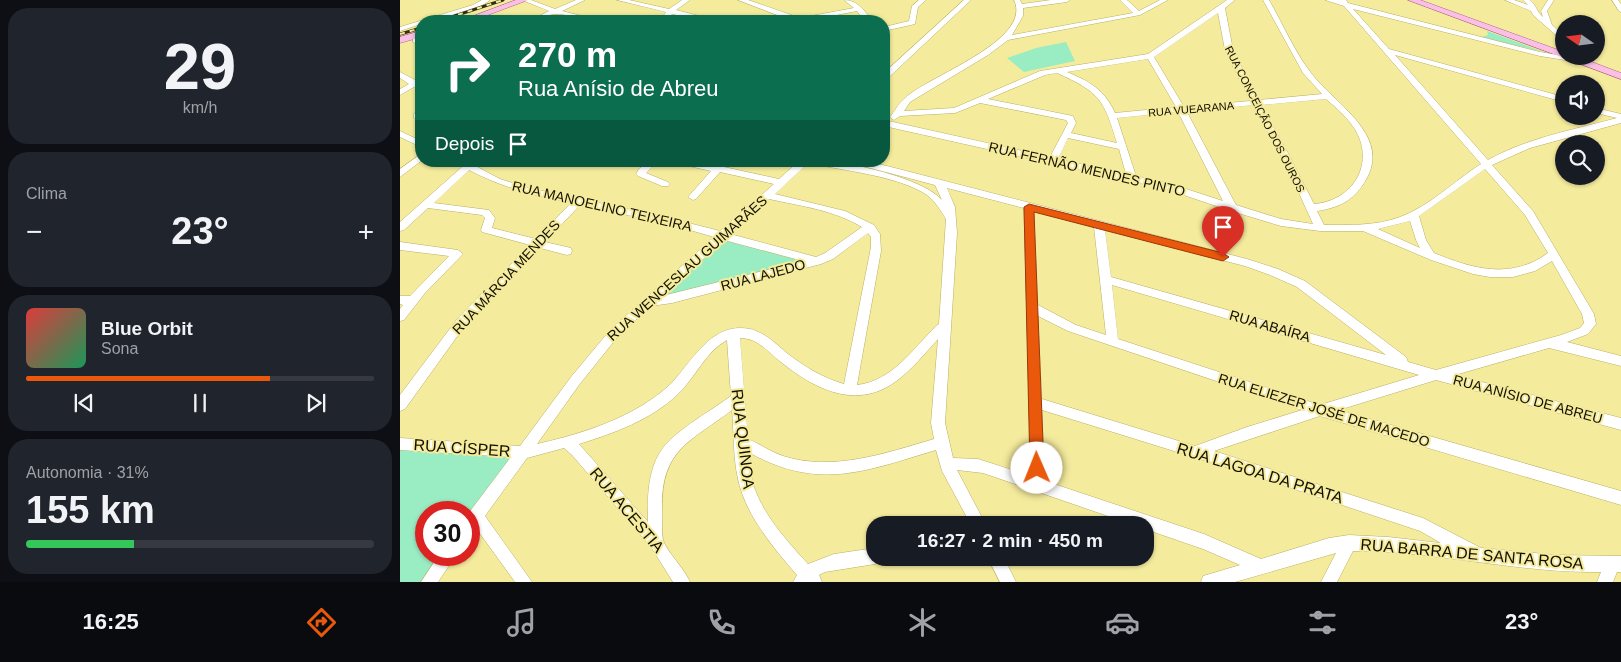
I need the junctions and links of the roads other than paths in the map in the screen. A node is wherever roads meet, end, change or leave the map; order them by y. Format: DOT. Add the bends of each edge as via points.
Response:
graph roads {
  1 [pos="487,0"];
  2 [pos="529,0"];
  3 [pos="582,0"];
  4 [pos="620,0"];
  5 [pos="688,0"];
  6 [pos="741,0"];
  7 [pos="847,0"];
  8 [pos="923,0"];
  9 [pos="968,0"];
  10 [pos="1066,0"];
  11 [pos="1123,0"];
  12 [pos="1165,0"];
  13 [pos="1232,0"];
  14 [pos="1266,0"];
  15 [pos="1328,0"];
  16 [pos="1412,0"];
  17 [pos="1508,0"];
  18 [pos="1526,0"];
  19 [pos="1551,0"];
  20 [pos="1615,0"];
  21 [pos="1344,2"];
  22 [pos="1018,3"];
  23 [pos="1222,7"];
  24 [pos="858,9"];
  25 [pos="1621,10"];
  26 [pos="670,11"];
  27 [pos="1541,11"];
  28 [pos="556,12"];
  29 [pos="1138,14"];
  30 [pos="445,15"];
  31 [pos="483,15"];
  32 [pos="493,15"];
  33 [pos="548,15"];
  34 [pos="570,15"];
  35 [pos="667,15"];
  36 [pos="688,15"];
  37 [pos="782,15"];
  38 [pos="828,15"];
  39 [pos="863,15"];
  40 [pos="415,24"];
  41 [pos="890,28"];
  42 [pos="400,29"];
  43 [pos="1555,29"];
  44 [pos="1006,38"];
  45 [pos="400,40"];
  46 [pos="415,40"];
  47 [pos="415,41"];
  48 [pos="400,44"];
  49 [pos="1385,50"];
  50 [pos="1555,52"];
  51 [pos="1555,55"];
  52 [pos="1150,56"];
  53 [pos="1593,65"];
  54 [pos="1056,70"];
  55 [pos="890,72"];
  56 [pos="400,74"];
  57 [pos="1621,76"];
  58 [pos="415,81"];
  59 [pos="415,84"];
  60 [pos="400,93"];
  61 [pos="1329,96"];
  62 [pos="1555,97"];
  63 [pos="979,100"];
  64 [pos="1256,104"];
  65 [pos="1181,109"];
  66 [pos="1605,113"];
  67 [pos="898,114"];
  68 [pos="1112,116"];
  69 [pos="890,119"];
  70 [pos="1621,119"];
  71 [pos="890,124"];
  72 [pos="400,134"];
  73 [pos="1066,135"];
  74 [pos="415,141"];
  75 [pos="1122,147"];
  76 [pos="1052,161"];
  77 [pos="415,162"];
  78 [pos="1486,164"];
  79 [pos="467,167"];
  80 [pos="470,167"];
  81 [pos="647,167"];
  82 [pos="704,167"];
  83 [pos="720,167"];
  84 [pos="797,167"];
  85 [pos="838,167"];
  86 [pos="877,167"];
  87 [pos="717,170"];
  88 [pos="400,174"];
  89 [pos="1132,178"];
  90 [pos="780,182"];
  91 [pos="664,184"];
  92 [pos="945,193"];
  93 [pos="766,195"];
  94 [pos="693,197"];
  95 [pos="579,201"];
  96 [pos="427,205"];
  97 [pos="1029,207"];
  98 [pos="1232,208"];
  99 [pos="1311,208"];
  100 [pos="1414,215"];
  101 [pos="1099,225"];
  102 [pos="870,227"];
  103 [pos="400,228"];
  104 [pos="1320,228"];
  105 [pos="1364,228"];
  106 [pos="721,235"];
  107 [pos="536,244"];
  108 [pos="400,246"];
  109 [pos="567,251"];
  110 [pos="1429,254"];
  111 [pos="1553,255"];
  112 [pos="817,261"];
  113 [pos="1105,279"];
  114 [pos="400,300"];
  115 [pos="413,301"];
  116 [pos="648,302"];
  117 [pos="1033,308"];
  118 [pos="400,317"];
  119 [pos="945,327"];
  120 [pos="734,334"];
  121 [pos="1112,342"];
  122 [pos="1547,343"];
  123 [pos="1621,361"];
  124 [pos="1409,366"];
  125 [pos="1436,374"];
  126 [pos="849,391"];
  127 [pos="737,399"];
  128 [pos="1036,403"];
  129 [pos="400,405"];
  130 [pos="1321,412"];
  131 [pos="1621,424"];
  132 [pos="566,442"];
  133 [pos="741,442"];
  134 [pos="940,443"];
  135 [pos="400,444"];
  136 [pos="1195,452"];
  137 [pos="523,453"];
  138 [pos="948,466"];
  139 [pos="1038,485"];
  140 [pos="1621,498"];
  141 [pos="480,509"];
  142 [pos="973,516"];
  143 [pos="480,530"];
  144 [pos="656,542"];
  145 [pos="1349,543"];
  146 [pos="1479,555"];
  147 [pos="866,557"];
  148 [pos="1617,564"];
  149 [pos="440,566"];
  150 [pos="1000,566"];
  151 [pos="1260,566"];
  152 [pos="807,579"];
  153 [pos="429,582"];
  154 [pos="524,582"];
  155 [pos="682,582"];
  156 [pos="1008,582"];
  157 [pos="1209,582"];
  158 [pos="1328,582"];
  159 [pos="1605,582"];
  1 -- 30 [label="street"];
  2 -- 28 [label="street"];
  2 -- 31 [label="main road"];
  2 -- 32 [label="main road"];
  3 -- 28 [label="street"];
  4 -- 26 [label="street"];
  5 -- 26 [label="street"];
  6 -- 37 [label="street"];
  7 -- 24 [label="street"];
  8 -- 41 [label="street" via="915,6 912,22"];
  9 -- 55 [label="street"];
  10 -- 22 [label="street"];
  11 -- 29 [label="street"];
  12 -- 29 [label="street"];
  13 -- 23 [label="street"];
  14 -- 61 [label="street" via="1307,72"];
  15 -- 21 [label="street"];
  16 -- 50 [label="main road"];
  17 -- 27 [label="street"];
  18 -- 27 [label="street"];
  19 -- 27 [label="street"];
  20 -- 25 [label="street"];
  21 -- 49 [label="street"];
  21 -- 51 [label="street" via="1533,52"];
  22 -- 44 [label="street" via="1015,25"];
  23 -- 52 [label="street"];
  23 -- 64 [label="street, RUA CONCEIÇÃO DOS OUROS" via="1227,48"];
  24 -- 38 [label="street"];
  24 -- 39 [label="street"];
  26 -- 35 [label="street"];
  26 -- 36 [label="street"];
  27 -- 43 [label="street"];
  28 -- 33 [label="street"];
  28 -- 34 [label="street"];
  29 -- 44 [label="street"];
  40 -- 42 [label="street"];
  44 -- 67 [label="street" via="907,100"];
  45 -- 46 [label="main road"];
  47 -- 48 [label="main road"];
  49 -- 62 [label="street"];
  49 -- 78 [label="street"];
  52 -- 54 [label="street"];
  52 -- 65 [label="street"];
  53 -- 57 [label="main road"];
  54 -- 63 [label="street" via="1034,75"];
  54 -- 68 [label="street" via="1099,93"];
  56 -- 58 [label="street"];
  59 -- 60 [label="street"];
  61 -- 64 [label="street, RUA VUEARANA"];
  61 -- 99 [label="street" via="1361,132 1366,141 1367,162 1362,178 1340,202"];
  63 -- 67 [label="street" via="948,111"];
  63 -- 73 [label="street" via="1067,117 1072,121"];
  64 -- 65 [label="street, RUA VUEARANA"];
  64 -- 99 [label="street, RUA CONCEIÇÃO DOS OUROS"];
  65 -- 68 [label="street, RUA VUEARANA"];
  65 -- 98 [label="street"];
  66 -- 70 [label="street"];
  67 -- 69 [label="street"];
  68 -- 75 [label="street"];
  70 -- 78 [label="street, RUA FERNÃO MENDES PINTO" via="1517,150"];
  71 -- 76 [label="street, RUA FERNÃO MENDES PINTO"];
  72 -- 74 [label="street"];
  73 -- 75 [label="street"];
  73 -- 76 [label="street"];
  75 -- 89 [label="street"];
  76 -- 89 [label="street, RUA FERNÃO MENDES PINTO"];
  77 -- 88 [label="street"];
  78 -- 100 [label="street, RUA FERNÃO MENDES PINTO"];
  78 -- 111 [label="street" via="1529,213"];
  79 -- 96 [label="street"];
  80 -- 95 [label="street, RUA MANOELINO TEIXEIRA" via="522,190"];
  81 -- 91 [label="street" via="641,174"];
  82 -- 87 [label="street"];
  83 -- 87 [label="street"];
  84 -- 90 [label="street, RUA WENCESLAU GUIMARÃES"];
  85 -- 92 [label="street"];
  86 -- 92 [label="street" via="939,183"];
  87 -- 90 [label="street"];
  87 -- 94 [label="street"];
  89 -- 98 [label="street, RUA FERNÃO MENDES PINTO" via="1194,193"];
  90 -- 93 [label="street, RUA WENCESLAU GUIMARÃES"];
  92 -- 97 [label="street"];
  92 -- 119 [label="street" via="951,218"];
  93 -- 102 [label="street" via="843,214"];
  93 -- 106 [label="street, RUA WENCESLAU GUIMARÃES"];
  95 -- 106 [label="street, RUA MANOELINO TEIXEIRA"];
  95 -- 107 [label="street, RUA MÁRCIA MENDES"];
  96 -- 103 [label="street"];
  96 -- 107 [label="street" via="485,212 490,218 486,230"];
  97 -- 101 [label="street"];
  97 -- 117 [label="street"];
  98 -- 104 [label="street, RUA FERNÃO MENDES PINTO" via="1255,217"];
  99 -- 104 [label="street, RUA CONCEIÇÃO DOS OUROS"];
  100 -- 105 [label="street, RUA FERNÃO MENDES PINTO"];
  100 -- 110 [label="street"];
  101 -- 113 [label="street"];
  101 -- 124 [label="street" via="1247,263 1289,278"];
  102 -- 112 [label="street, RUA LAJEDO"];
  102 -- 126 [label="street" via="877,240"];
  104 -- 105 [label="street, RUA FERNÃO MENDES PINTO"];
  105 -- 110 [label="street"];
  106 -- 112 [label="street, RUA MANOELINO TEIXEIRA"];
  106 -- 116 [label="street, RUA WENCESLAU GUIMARÃES"];
  107 -- 109 [label="street"];
  107 -- 129 [label="street, RUA MÁRCIA MENDES" via="462,321"];
  108 -- 115 [label="street" via="458,254"];
  110 -- 111 [label="street" via="1483,272 1508,274 1534,267"];
  111 -- 122 [label="street" via="1588,314 1590,324 1584,331"];
  112 -- 116 [label="street, RUA LAJEDO" via="672,299"];
  113 -- 121 [label="street"];
  113 -- 124 [label="street, RUA ABAÍRA"];
  114 -- 115 [label="street"];
  115 -- 118 [label="street"];
  116 -- 137 [label="street, RUA WENCESLAU GUIMARÃES" via="601,347"];
  117 -- 121 [label="street, RUA ELIEZER JOSÉ DE MACEDO" via="1072,328"];
  117 -- 128 [label="street"];
  119 -- 126 [label="street" via="887,382 872,389"];
  119 -- 134 [label="street"];
  120 -- 126 [label="street" via="759,337 817,380"];
  120 -- 127 [label="street, RUA QUINOA"];
  120 -- 132 [label="street" via="710,345 674,388 645,411 605,430"];
  121 -- 130 [label="street, RUA ELIEZER JOSÉ DE MACEDO"];
  122 -- 123 [label="street"];
  122 -- 125 [label="street"];
  124 -- 125 [label="street, RUA ABAÍRA"];
  125 -- 130 [label="street"];
  125 -- 131 [label="street, RUA ANÍSIO DE ABREU"];
  127 -- 133 [label="street, RUA QUINOA"];
  127 -- 144 [label="street" via="673,446 665,456 655,487"];
  128 -- 136 [label="street, RUA LAGOA DA PRATA"];
  128 -- 139 [label="street"];
  130 -- 136 [label="street"];
  130 -- 140 [label="street, RUA ELIEZER JOSÉ DE MACEDO"];
  132 -- 137 [label="street"];
  132 -- 144 [label="street, RUA ACESTIA"];
  133 -- 134 [label="street" via="783,462 826,468 878,462"];
  133 -- 152 [label="street, RUA QUINOA" via="745,480 751,498 765,523"];
  134 -- 138 [label="street"];
  135 -- 137 [label="street, RUA CÍSPER"];
  136 -- 146 [label="street, RUA LAGOA DA PRATA" via="1423,526"];
  137 -- 141 [label="street, RUA WENCESLAU GUIMARÃES"];
  138 -- 139 [label="street" via="973,463"];
  138 -- 142 [label="street" via="959,494"];
  139 -- 151 [label="street" via="1204,542"];
  143 -- 154 [label="street"];
  144 -- 155 [label="street, RUA ACESTIA"];
  145 -- 146 [label="street, RUA BARRA DE SANTA ROSA" via="1392,544"];
  145 -- 151 [label="street, RUA BARRA DE SANTA ROSA"];
  145 -- 158 [label="street"];
  146 -- 148 [label="street, RUA BARRA DE SANTA ROSA"];
  147 -- 152 [label="street" via="821,566"];
  148 -- 159 [label="street"];
  149 -- 153 [label="street"];
  150 -- 156 [label="street"];
  151 -- 157 [label="street, RUA BARRA DE SANTA ROSA"];
}
